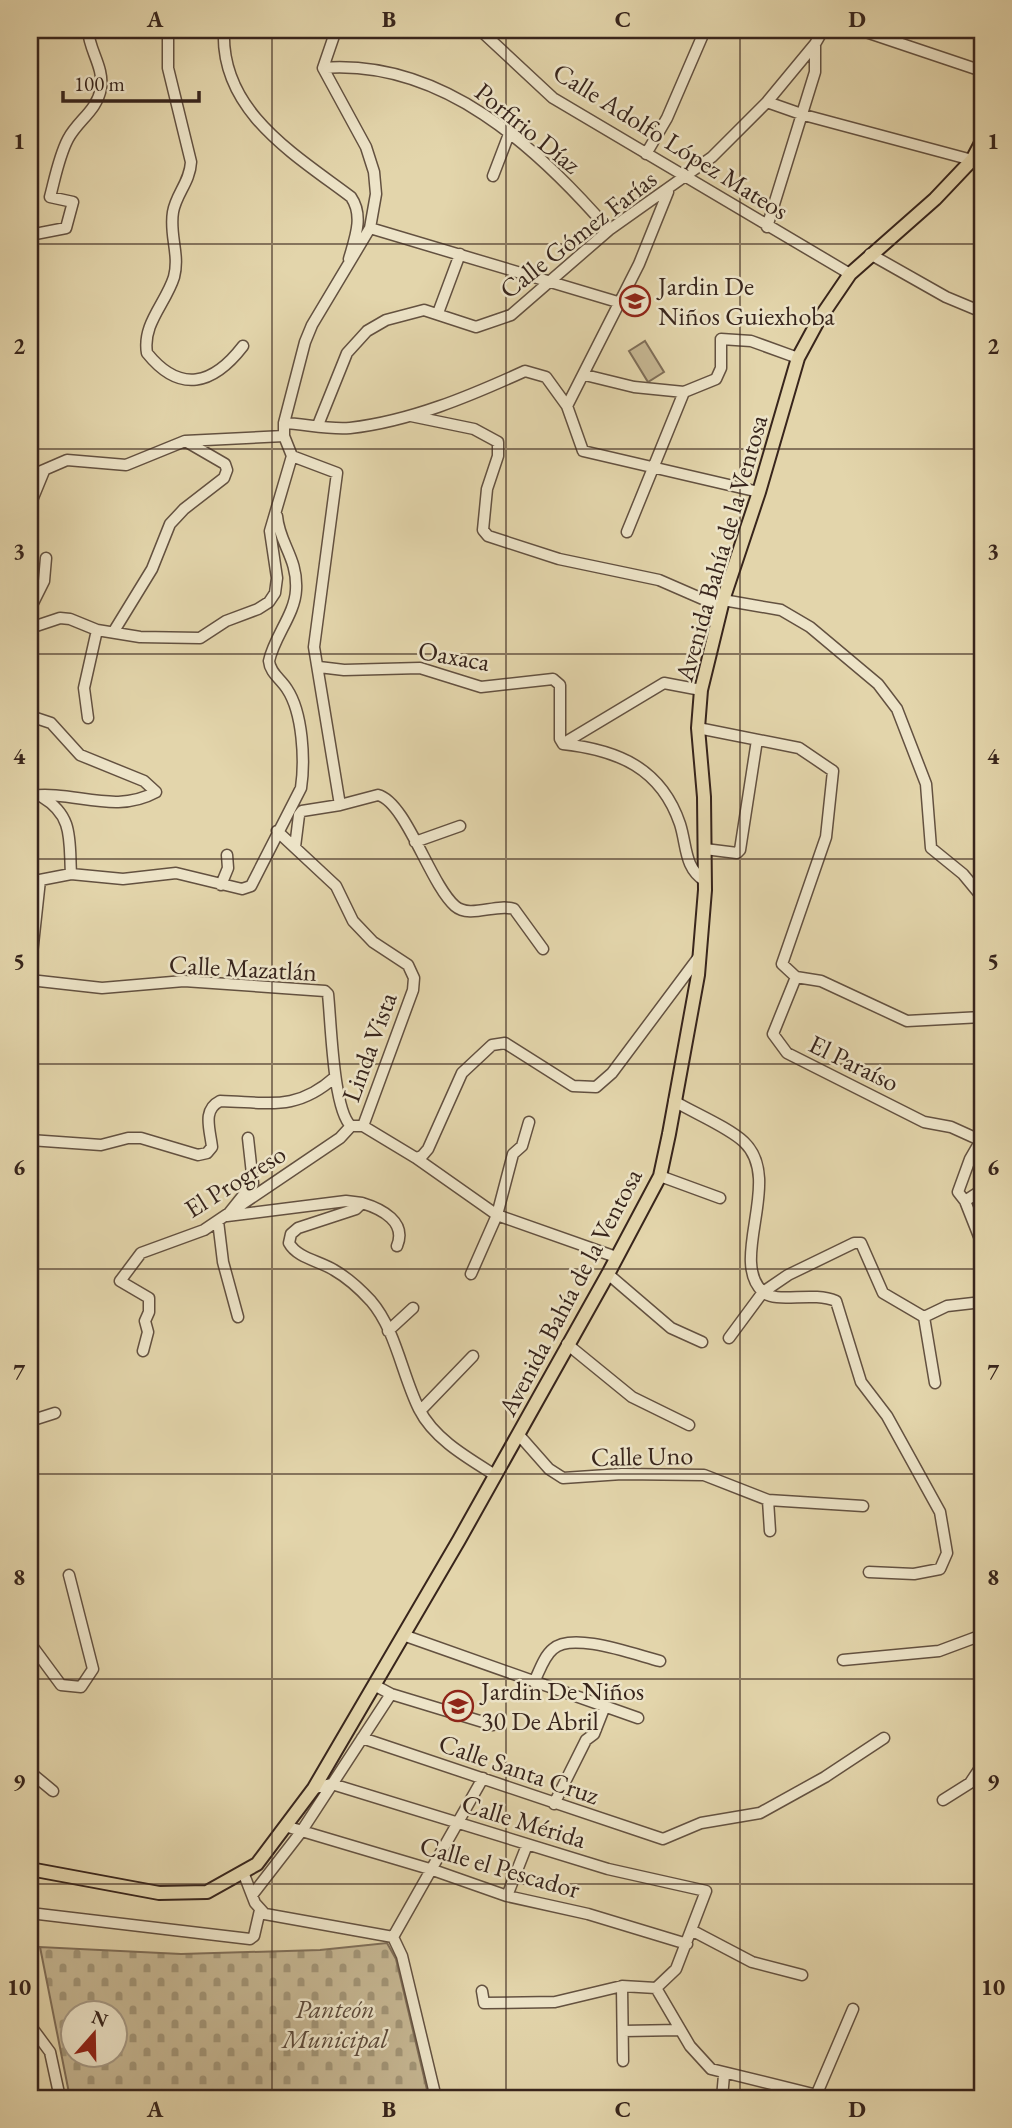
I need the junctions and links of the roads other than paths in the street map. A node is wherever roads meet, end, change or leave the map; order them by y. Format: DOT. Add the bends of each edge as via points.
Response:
graph roads {
  1 [pos="88,30"];
  2 [pos="169,30"];
  3 [pos="223,30"];
  4 [pos="336,30"];
  5 [pos="480,30"];
  6 [pos="705,30"];
  7 [pos="822,30"];
  8 [pos="860,30"];
  9 [pos="815,44"];
  10 [pos="323,68"];
  11 [pos="982,71"];
  12 [pos="767,102"];
  13 [pos="804,115"];
  14 [pos="509,134"];
  15 [pos="982,141"];
  16 [pos="646,154"];
  17 [pos="972,160"];
  18 [pos="493,176"];
  19 [pos="686,176"];
  20 [pos="668,190"];
  21 [pos="767,227"];
  22 [pos="370,228"];
  23 [pos="609,230"];
  24 [pos="30,235"];
  25 [pos="460,254"];
  26 [pos="870,254"];
  27 [pos="345,273"];
  28 [pos="850,274"];
  29 [pos="551,284"];
  30 [pos="621,303"];
  31 [pos="982,312"];
  32 [pos="438,313"];
  33 [pos="243,346"];
  34 [pos="798,358"];
  35 [pos="585,375"];
  36 [pos="684,392"];
  37 [pos="567,407"];
  38 [pos="407,415"];
  39 [pos="284,422"];
  40 [pos="318,425"];
  41 [pos="284,436"];
  42 [pos="186,441"];
  43 [pos="292,456"];
  44 [pos="654,468"];
  45 [pos="44,471"];
  46 [pos="30,476"];
  47 [pos="759,492"];
  48 [pos="30,505"];
  49 [pos="277,509"];
  50 [pos="627,533"];
  51 [pos="46,558"];
  52 [pos="722,604"];
  53 [pos="30,609"];
  54 [pos="30,628"];
  55 [pos="97,630"];
  56 [pos="114,631"];
  57 [pos="319,667"];
  58 [pos="701,690"];
  59 [pos="30,716"];
  60 [pos="88,718"];
  61 [pos="698,728"];
  62 [pos="757,740"];
  63 [pos="563,744"];
  64 [pos="34,795"];
  65 [pos="340,805"];
  66 [pos="460,826"];
  67 [pos="277,831"];
  68 [pos="415,842"];
  69 [pos="295,847"];
  70 [pos="705,849"];
  71 [pos="227,855"];
  72 [pos="71,874"];
  73 [pos="705,881"];
  74 [pos="221,885"];
  75 [pos="982,897"];
  76 [pos="543,949"];
  77 [pos="698,958"];
  78 [pos="30,971"];
  79 [pos="796,977"];
  80 [pos="30,980"];
  81 [pos="982,1017"];
  82 [pos="335,1077"];
  83 [pos="674,1101"];
  84 [pos="528,1122"];
  85 [pos="357,1126"];
  86 [pos="248,1138"];
  87 [pos="30,1140"];
  88 [pos="982,1141"];
  89 [pos="416,1158"];
  90 [pos="660,1176"];
  91 [pos="982,1190"];
  92 [pos="720,1198"];
  93 [pos="965,1201"];
  94 [pos="362,1203"];
  95 [pos="496,1215"];
  96 [pos="222,1219"];
  97 [pos="982,1244"];
  98 [pos="397,1246"];
  99 [pos="616,1257"];
  100 [pos="471,1273"];
  101 [pos="608,1273"];
  102 [pos="763,1292"];
  103 [pos="982,1302"];
  104 [pos="413,1308"];
  105 [pos="238,1317"];
  106 [pos="924,1317"];
  107 [pos="388,1331"];
  108 [pos="729,1338"];
  109 [pos="702,1342"];
  110 [pos="566,1344"];
  111 [pos="143,1351"];
  112 [pos="473,1356"];
  113 [pos="935,1383"];
  114 [pos="420,1411"];
  115 [pos="55,1413"];
  116 [pos="30,1421"];
  117 [pos="689,1424"];
  118 [pos="519,1435"];
  119 [pos="495,1475"];
  120 [pos="768,1500"];
  121 [pos="863,1506"];
  122 [pos="770,1531"];
  123 [pos="869,1572"];
  124 [pos="69,1575"];
  125 [pos="403,1634"];
  126 [pos="982,1635"];
  127 [pos="30,1643"];
  128 [pos="842,1660"];
  129 [pos="660,1661"];
  130 [pos="534,1682"];
  131 [pos="374,1685"];
  132 [pos="391,1694"];
  133 [pos="605,1706"];
  134 [pos="638,1718"];
  135 [pos="493,1725"];
  136 [pos="362,1738"];
  137 [pos="884,1738"];
  138 [pos="982,1765"];
  139 [pos="30,1772"];
  140 [pos="483,1778"];
  141 [pos="332,1784"];
  142 [pos="314,1788"];
  143 [pos="53,1791"];
  144 [pos="943,1800"];
  145 [pos="554,1804"];
  146 [pos="458,1824"];
  147 [pos="285,1826"];
  148 [pos="301,1832"];
  149 [pos="527,1845"];
  150 [pos="30,1869"];
  151 [pos="433,1870"];
  152 [pos="243,1872"];
  153 [pos="253,1894"];
  154 [pos="507,1896"];
  155 [pos="260,1910"];
  156 [pos="30,1913"];
  157 [pos="693,1931"];
  158 [pos="393,1937"];
  159 [pos="687,1944"];
  160 [pos="802,1975"];
  161 [pos="622,1986"];
  162 [pos="656,1988"];
  163 [pos="482,1991"];
  164 [pos="853,2009"];
  165 [pos="30,2025"];
  166 [pos="680,2029"];
  167 [pos="623,2031"];
  168 [pos="623,2061"];
  169 [pos="724,2075"];
  170 [pos="816,2096"];
  171 [pos="60,2098"];
  172 [pos="436,2098"];
  173 [pos="722,2098"];
  1 -- 24 [label="street" via="101,89 93,109 69,137 50,197 73,202 66,228"];
  2 -- 33 [label="street" via="168,68 191,162 190,176 173,208 177,263 173,280 148,330 146,347 160,369 189,380 220,370"];
  3 -- 27 [label="street" via="229,70 252,113 289,153 351,197 358,207"];
  4 -- 10 [label="street"];
  5 -- 16 [label="street, Calle Adolfo López Mateos" via="553,98"];
  6 -- 16 [label="street"];
  7 -- 9 [label="street, Calle Gómez Farías"];
  8 -- 11 [label="street"];
  9 -- 12 [label="street, Calle Gómez Farías"];
  9 -- 13 [label="street" via="815,72"];
  10 -- 14 [label="street, Porfirio Díaz" via="371,71 459,97"];
  10 -- 22 [label="street" via="366,147 374,172 376,194"];
  12 -- 13 [label="street"];
  12 -- 19 [label="street, Calle Gómez Farías"];
  13 -- 17 [label="street"];
  13 -- 21 [label="street"];
  14 -- 18 [label="street"];
  14 -- 23 [label="street, Porfirio Díaz" via="553,171"];
  15 -- 17 [label="main road, Avenida Bahía de la Ventosa"];
  16 -- 19 [label="street, Calle Adolfo López Mateos"];
  17 -- 26 [label="main road, Avenida Bahía de la Ventosa" via="935,199"];
  19 -- 20 [label="street, Calle Gómez Farías"];
  19 -- 21 [label="street, Calle Adolfo López Mateos"];
  20 -- 23 [label="street, Calle Gómez Farías"];
  20 -- 30 [label="street"];
  21 -- 28 [label="street, Calle Adolfo López Mateos"];
  22 -- 25 [label="street"];
  22 -- 27 [label="street"];
  23 -- 29 [label="street, Calle Gómez Farías"];
  25 -- 29 [label="street"];
  25 -- 32 [label="street"];
  26 -- 28 [label="main road, Avenida Bahía de la Ventosa"];
  26 -- 31 [label="street"];
  27 -- 39 [label="street" via="305,342"];
  28 -- 34 [label="main road, Avenida Bahía de la Ventosa"];
  29 -- 30 [label="street"];
  29 -- 32 [label="street, Calle Gómez Farías" via="511,315 475,327"];
  30 -- 35 [label="street"];
  32 -- 40 [label="street, Calle Gómez Farías" via="407,312 367,331 347,353"];
  34 -- 36 [label="street" via="751,341 721,339 721,368 716,379"];
  34 -- 47 [label="main road, Avenida Bahía de la Ventosa"];
  35 -- 36 [label="street"];
  35 -- 37 [label="street"];
  36 -- 44 [label="street"];
  37 -- 38 [label="street" via="546,377 525,371 458,402"];
  37 -- 44 [label="street" via="583,452"];
  38 -- 40 [label="street" via="348,428"];
  38 -- 52 [label="street" via="474,429 498,442 484,510 483,530 488,536 559,559 659,580"];
  39 -- 40 [label="street"];
  39 -- 41 [label="street"];
  41 -- 42 [label="street"];
  41 -- 43 [label="street"];
  42 -- 45 [label="street" via="126,465 67,460"];
  42 -- 56 [label="street" via="225,464 224,478 170,524 152,569"];
  43 -- 49 [label="street"];
  43 -- 57 [label="street" via="337,473 314,647"];
  44 -- 47 [label="street"];
  44 -- 50 [label="street"];
  45 -- 46 [label="street"];
  45 -- 48 [label="street"];
  47 -- 52 [label="main road, Avenida Bahía de la Ventosa"];
  49 -- 56 [label="street" via="270,531 277,578 269,602 200,638 140,637"];
  49 -- 67 [label="street" via="278,528 294,561 296,587 269,661 292,699 304,759 301,788"];
  51 -- 53 [label="street" via="44,581"];
  52 -- 58 [label="main road, Avenida Bahía de la Ventosa"];
  52 -- 75 [label="street" via="781,610 810,627 878,684 897,709 926,785 932,848"];
  54 -- 55 [label="street" via="70,618"];
  55 -- 56 [label="street"];
  55 -- 60 [label="street" via="84,688"];
  57 -- 63 [label="street, Oaxaca" via="420,668 481,687 553,679 560,685"];
  57 -- 65 [label="street"];
  58 -- 61 [label="main road, Avenida Bahía de la Ventosa"];
  58 -- 63 [label="street" via="664,683 656,686"];
  59 -- 64 [label="street" via="51,723 80,755 144,781 156,792 140,801 120,803"];
  61 -- 62 [label="street"];
  61 -- 70 [label="main road, Avenida Bahía de la Ventosa"];
  62 -- 70 [label="street" via="740,850"];
  62 -- 79 [label="street" via="799,748 833,771 826,837 782,964"];
  63 -- 73 [label="street" via="592,747 631,761 657,783 680,825 695,874"];
  64 -- 72 [label="street" via="57,806 67,823"];
  65 -- 68 [label="street" via="384,796"];
  65 -- 69 [label="street" via="302,811"];
  66 -- 68 [label="street"];
  67 -- 69 [label="street, Linda Vista"];
  67 -- 74 [label="street" via="251,886"];
  68 -- 76 [label="street" via="454,906 464,911 514,909"];
  69 -- 85 [label="street, Linda Vista" via="340,892 353,921 373,942 408,965 414,978"];
  70 -- 73 [label="main road, Avenida Bahía de la Ventosa"];
  71 -- 74 [label="street" via="228,868"];
  72 -- 74 [label="street" via="123,879 176,873"];
  72 -- 78 [label="street" via="40,880"];
  73 -- 77 [label="main road, Avenida Bahía de la Ventosa"];
  77 -- 83 [label="main road, Avenida Bahía de la Ventosa"];
  77 -- 89 [label="street" via="596,1087 573,1086 505,1043 481,1052 462,1073 428,1149"];
  79 -- 81 [label="street" via="821,981 907,1021"];
  79 -- 88 [label="street, El Paraíso" via="773,1034 787,1054 925,1122"];
  80 -- 82 [label="street, Calle Mazatlán" via="102,988 184,981 325,991"];
  82 -- 85 [label="street, Calle Mazatlán" via="345,1121"];
  82 -- 87 [label="street" via="304,1098 280,1105 220,1101 211,1105 212,1147 198,1155 141,1138 101,1145"];
  83 -- 90 [label="main road, Avenida Bahía de la Ventosa"];
  83 -- 102 [label="street" via="745,1143 751,1155 759,1191 750,1269"];
  84 -- 95 [label="street" via="522,1146 513,1154"];
  85 -- 89 [label="street"];
  85 -- 96 [label="street, El Progreso"];
  86 -- 96 [label="street" via="253,1183"];
  88 -- 93 [label="street" via="958,1192"];
  89 -- 95 [label="street"];
  90 -- 92 [label="street"];
  90 -- 99 [label="main road, Avenida Bahía de la Ventosa"];
  91 -- 93 [label="street"];
  93 -- 97 [label="street"];
  94 -- 96 [label="street" via="345,1201"];
  94 -- 98 [label="street" via="377,1208 398,1226 401,1237"];
  94 -- 107 [label="street" via="298,1228 289,1243 297,1253 354,1284 374,1304"];
  95 -- 99 [label="street"];
  95 -- 100 [label="street"];
  96 -- 105 [label="street" via="222,1262"];
  96 -- 111 [label="street, El Progreso" via="141,1253 120,1281 149,1298"];
  99 -- 101 [label="main road, Avenida Bahía de la Ventosa"];
  101 -- 109 [label="street" via="671,1328"];
  101 -- 110 [label="main road, Avenida Bahía de la Ventosa"];
  102 -- 106 [label="street" via="810,1264 862,1243 883,1293"];
  102 -- 108 [label="street"];
  102 -- 123 [label="street" via="776,1298 811,1294 836,1301 862,1382 887,1416 940,1512 945,1563 931,1573"];
  103 -- 106 [label="street" via="947,1306"];
  104 -- 107 [label="street"];
  106 -- 113 [label="street"];
  107 -- 114 [label="street"];
  110 -- 117 [label="street" via="632,1397"];
  110 -- 118 [label="main road, Avenida Bahía de la Ventosa"];
  112 -- 114 [label="street"];
  114 -- 119 [label="street" via="452,1447"];
  115 -- 116 [label="street"];
  118 -- 119 [label="main road, Avenida Bahía de la Ventosa"];
  118 -- 120 [label="street, Calle Uno" via="563,1478 704,1475"];
  119 -- 125 [label="main road, Avenida Bahía de la Ventosa"];
  120 -- 121 [label="street, Calle Uno"];
  120 -- 122 [label="street"];
  124 -- 127 [label="street" via="93,1669 81,1687 61,1685"];
  125 -- 130 [label="street"];
  125 -- 131 [label="main road, Avenida Bahía de la Ventosa"];
  126 -- 128 [label="street" via="939,1651"];
  129 -- 130 [label="street" via="587,1643 563,1642 551,1650"];
  130 -- 133 [label="street"];
  131 -- 132 [label="street"];
  131 -- 142 [label="main road, Avenida Bahía de la Ventosa"];
  132 -- 135 [label="street"];
  132 -- 136 [label="street"];
  133 -- 134 [label="street"];
  133 -- 145 [label="street"];
  136 -- 140 [label="street, Calle Santa Cruz"];
  136 -- 141 [label="street"];
  137 -- 145 [label="street, Calle Santa Cruz" via="760,1813 701,1823 663,1839"];
  138 -- 144 [label="street" via="970,1783"];
  139 -- 143 [label="street"];
  140 -- 145 [label="street, Calle Santa Cruz"];
  140 -- 146 [label="street"];
  141 -- 142 [label="street"];
  141 -- 146 [label="street, Calle Mérida"];
  141 -- 148 [label="street"];
  142 -- 147 [label="main road, Avenida Bahía de la Ventosa"];
  146 -- 149 [label="street, Calle Mérida"];
  146 -- 151 [label="street"];
  147 -- 148 [label="street, Calle el Pescador"];
  147 -- 152 [label="main road, Avenida Bahía de la Ventosa" via="257,1864"];
  148 -- 151 [label="street, Calle el Pescador"];
  148 -- 153 [label="street"];
  149 -- 154 [label="street"];
  149 -- 157 [label="street, Calle Mérida" via="706,1891"];
  150 -- 152 [label="main road, Avenida Bahía de la Ventosa" via="159,1893 207,1892"];
  151 -- 154 [label="street, Calle el Pescador"];
  151 -- 158 [label="street"];
  152 -- 153 [label="street"];
  153 -- 155 [label="street"];
  154 -- 159 [label="street, Calle el Pescador"];
  155 -- 156 [label="street" via="250,1938"];
  155 -- 158 [label="street" via="271,1916"];
  157 -- 159 [label="street"];
  157 -- 160 [label="street" via="751,1962"];
  158 -- 172 [label="street" via="402,1956"];
  159 -- 162 [label="street" via="676,1969"];
  161 -- 162 [label="street"];
  161 -- 163 [label="street" via="555,2002 484,2003"];
  161 -- 167 [label="street"];
  162 -- 166 [label="street"];
  164 -- 170 [label="street"];
  165 -- 171 [label="street" via="48,2048"];
  166 -- 167 [label="street"];
  166 -- 169 [label="street" via="711,2069"];
  167 -- 168 [label="street"];
  169 -- 170 [label="street"];
  169 -- 173 [label="street"];
}
